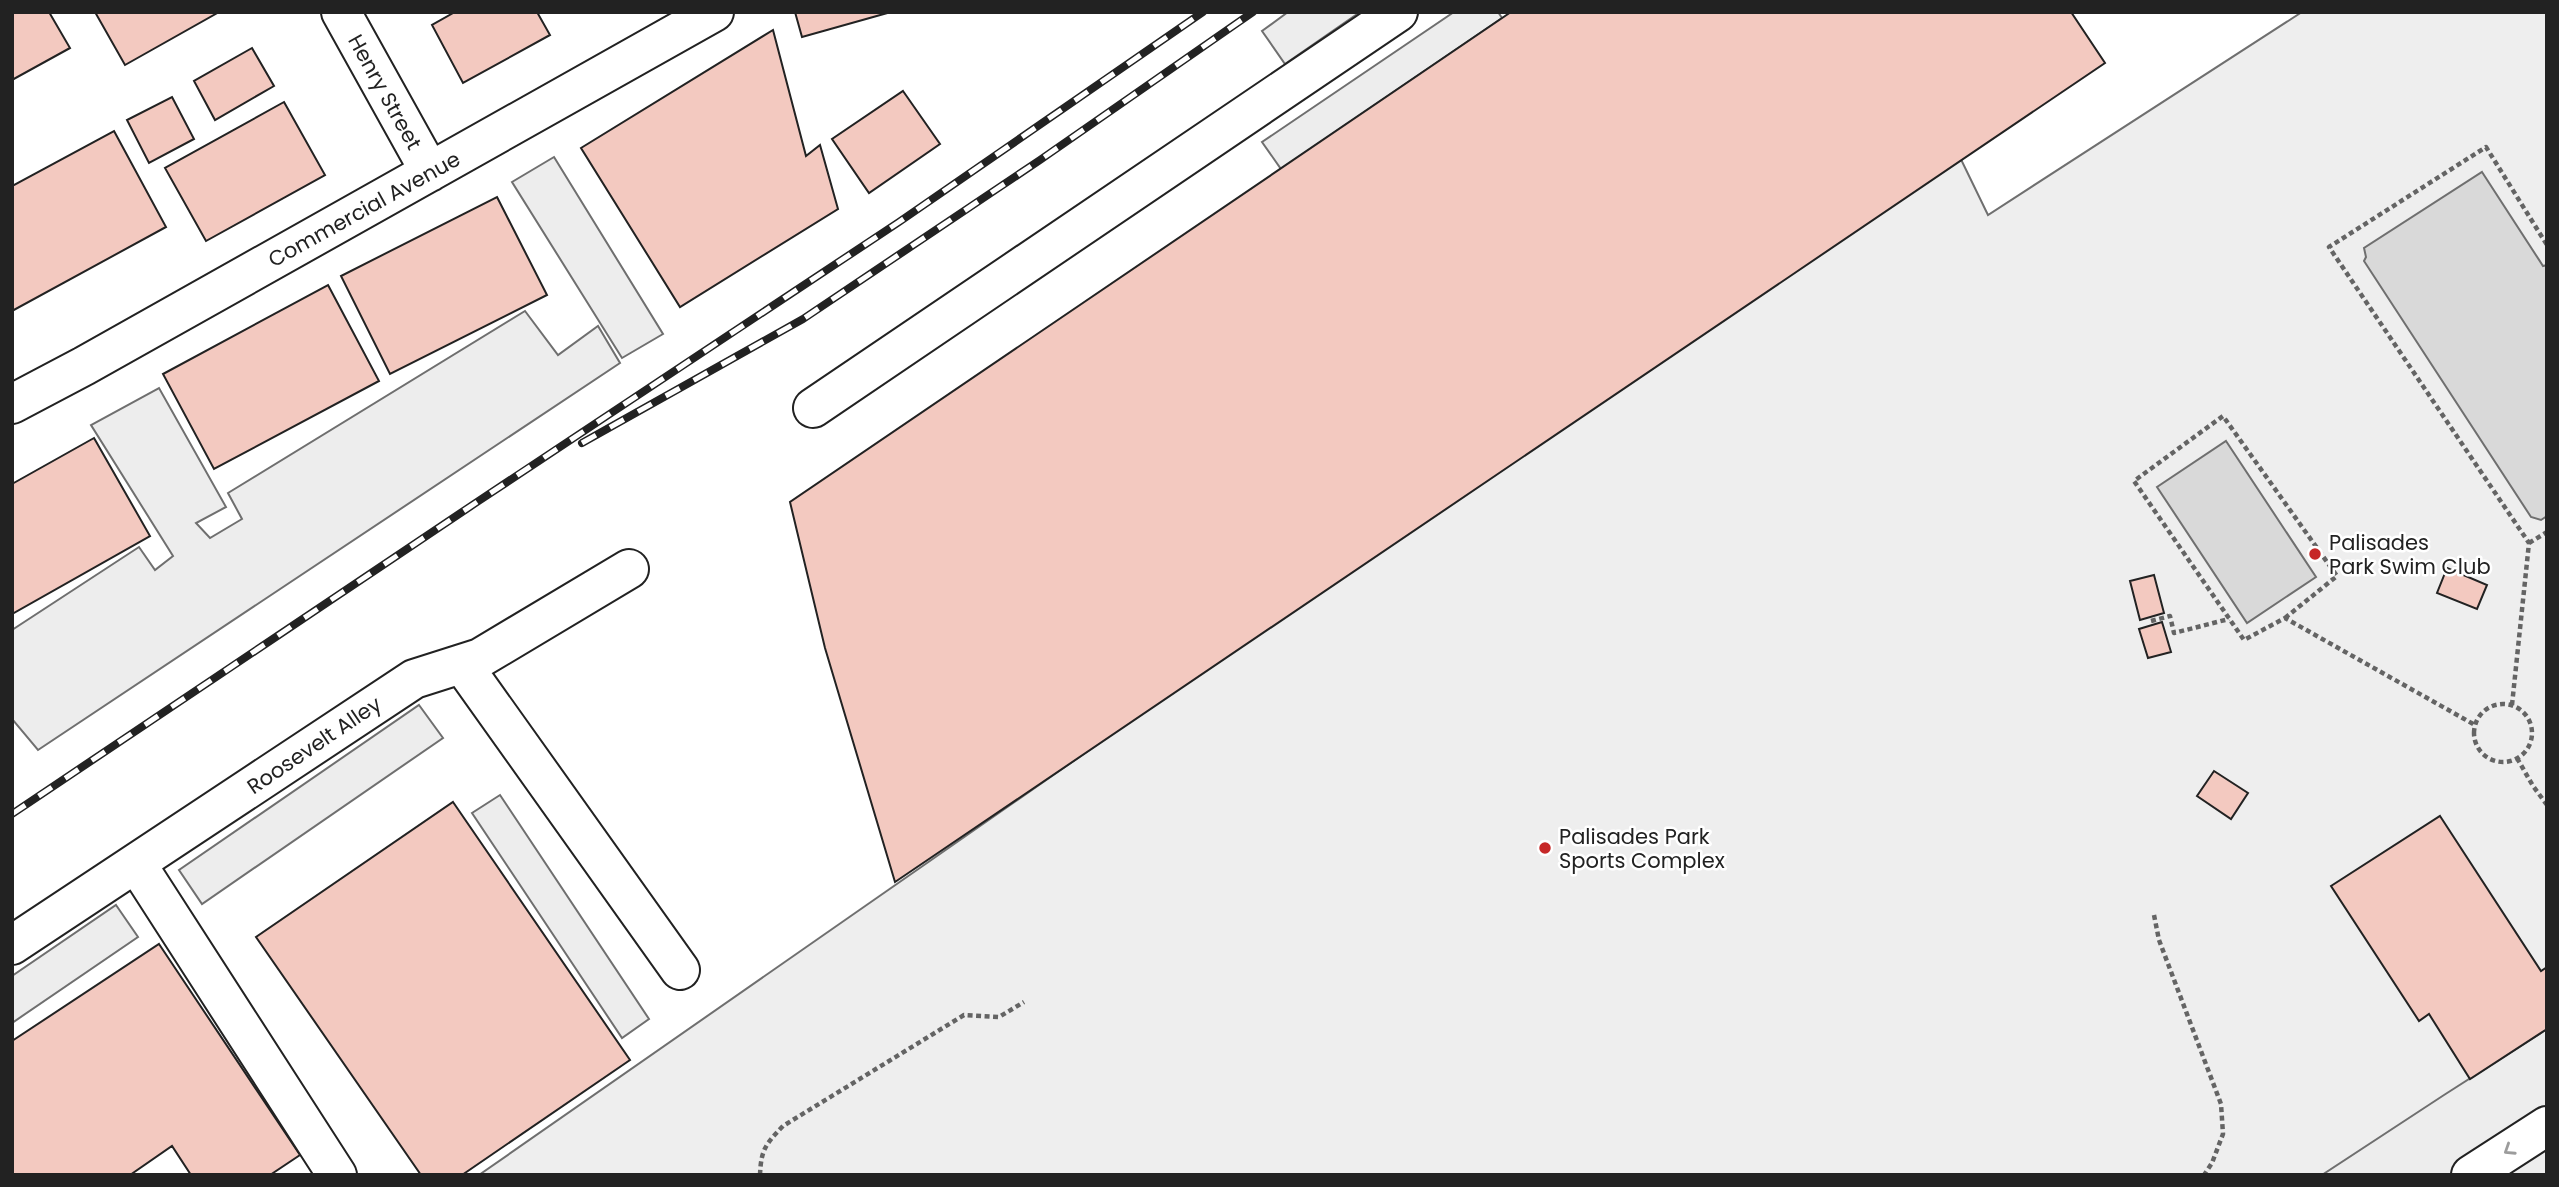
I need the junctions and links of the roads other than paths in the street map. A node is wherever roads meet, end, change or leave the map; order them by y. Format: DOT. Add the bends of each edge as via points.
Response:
graph roads {
  1 [pos="341,12"];
  2 [pos="714,12"];
  3 [pos="1398,12"];
  4 [pos="430,172"];
  5 [pos="12,404"];
  6 [pos="813,408"];
  7 [pos="629,569"];
  8 [pos="461,664"];
  9 [pos="136,863"];
  10 [pos="12,945"];
  11 [pos="680,971"];
  12 [pos="2547,1126"];
  13 [pos="337,1175"];
  14 [pos="2471,1175"];
  1 -- 4 [label="street, Henry Street"];
  2 -- 4 [label="street, Commercial Avenue"];
  3 -- 6 [label="street"];
  4 -- 5 [label="street, Commercial Avenue"];
  7 -- 8 [label="street, Roosevelt Alley"];
  8 -- 9 [label="street, Roosevelt Alley" via="414,679"];
  8 -- 11 [label="street"];
  9 -- 10 [label="street, Roosevelt Alley"];
  9 -- 13 [label="street"];
  12 -- 14 [label="street, one-way"];
}
